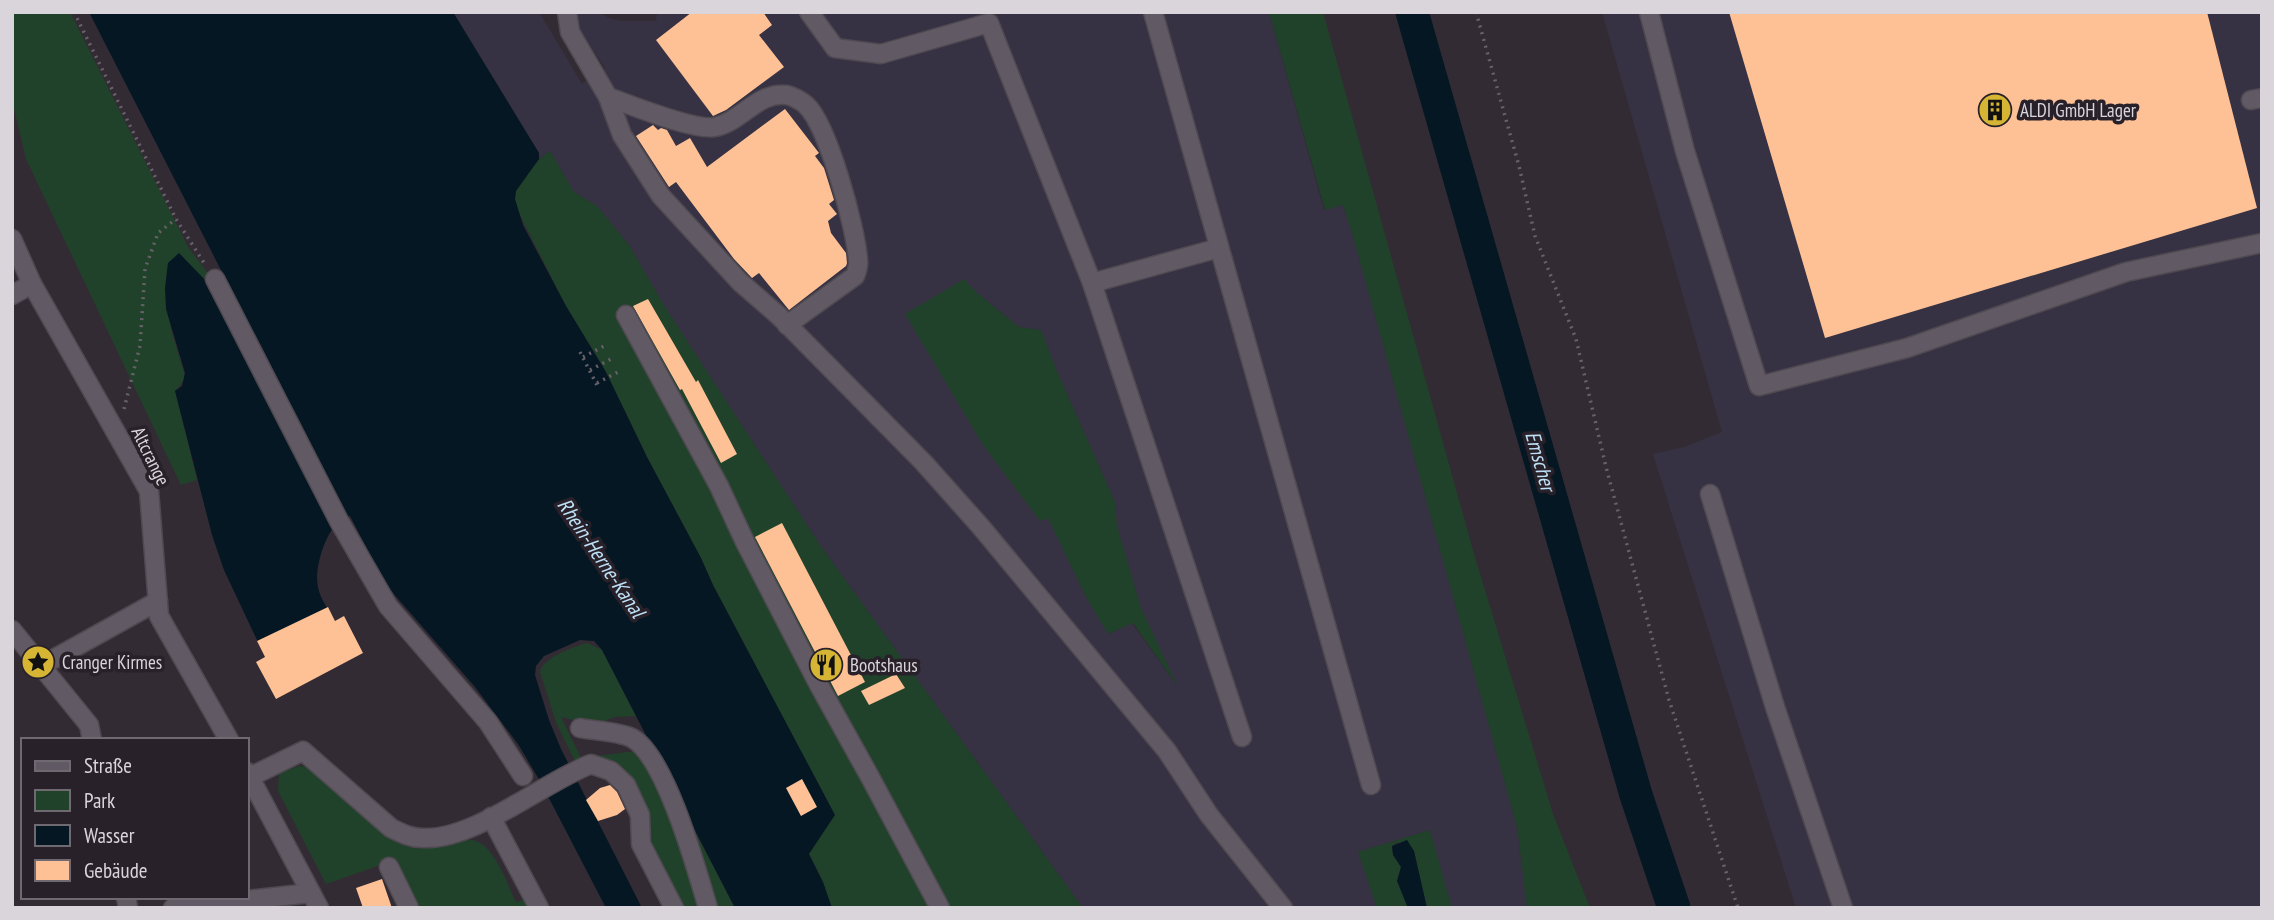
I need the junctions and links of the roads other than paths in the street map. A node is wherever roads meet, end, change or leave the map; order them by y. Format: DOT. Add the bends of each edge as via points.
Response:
graph roads {
  1 [pos="567,12"];
  2 [pos="809,12"];
  3 [pos="1153,12"];
  4 [pos="1649,12"];
  5 [pos="608,97"];
  6 [pos="12,239"];
  7 [pos="2262,243"];
  8 [pos="1219,248"];
  9 [pos="215,279"];
  10 [pos="1092,283"];
  11 [pos="32,284"];
  12 [pos="12,295"];
  13 [pos="626,315"];
  14 [pos="787,325"];
  15 [pos="1710,494"];
  16 [pos="158,601"];
  17 [pos="12,630"];
  18 [pos="41,666"];
  19 [pos="580,728"];
  20 [pos="1242,737"];
  21 [pos="92,738"];
  22 [pos="228,738"];
  23 [pos="248,774"];
  24 [pos="523,776"];
  25 [pos="1371,785"];
  26 [pos="491,817"];
  27 [pos="388,867"];
  28 [pos="315,900"];
  29 [pos="173,908"];
  30 [pos="409,908"];
  31 [pos="539,908"];
  32 [pos="674,908"];
  33 [pos="708,908"];
  34 [pos="940,908"];
  35 [pos="1283,908"];
  36 [pos="1843,908"];
  1 -- 5 [label="street" via="570,32"];
  2 -- 10 [label="street" via="835,48 881,54 989,23"];
  3 -- 8 [label="street"];
  4 -- 7 [label="street" via="1685,151 1759,386 1907,348 2126,272"];
  5 -- 14 [label="street" via="622,135 661,196 740,282"];
  5 -- 14 [label="street" via="696,127 712,128 728,124 771,96 788,95 806,105 825,136 850,212 859,263 855,276"];
  6 -- 11 [label="street, Altcrange"];
  8 -- 10 [label="street"];
  8 -- 25 [label="street"];
  9 -- 24 [label="street" via="339,521 388,606 488,722"];
  10 -- 20 [label="street"];
  11 -- 12 [label="street"];
  11 -- 16 [label="street, Altcrange" via="149,491"];
  13 -- 34 [label="street"];
  14 -- 35 [label="street" via="981,527 1167,751 1209,815"];
  15 -- 36 [label="street"];
  16 -- 18 [label="street"];
  16 -- 22 [label="street, Altcrange" via="159,616"];
  17 -- 18 [label="street"];
  18 -- 21 [label="street" via="89,725"];
  19 -- 33 [label="street" via="631,737 652,760 682,821"];
  23 -- 26 [label="street" via="303,751 391,828 407,836 466,831"];
  23 -- 28 [label="street"];
  26 -- 31 [label="street"];
  26 -- 32 [label="street" via="575,770 591,764 611,771 626,785 640,816 640,844"];
  27 -- 30 [label="street"];
  28 -- 29 [label="street"];
}
